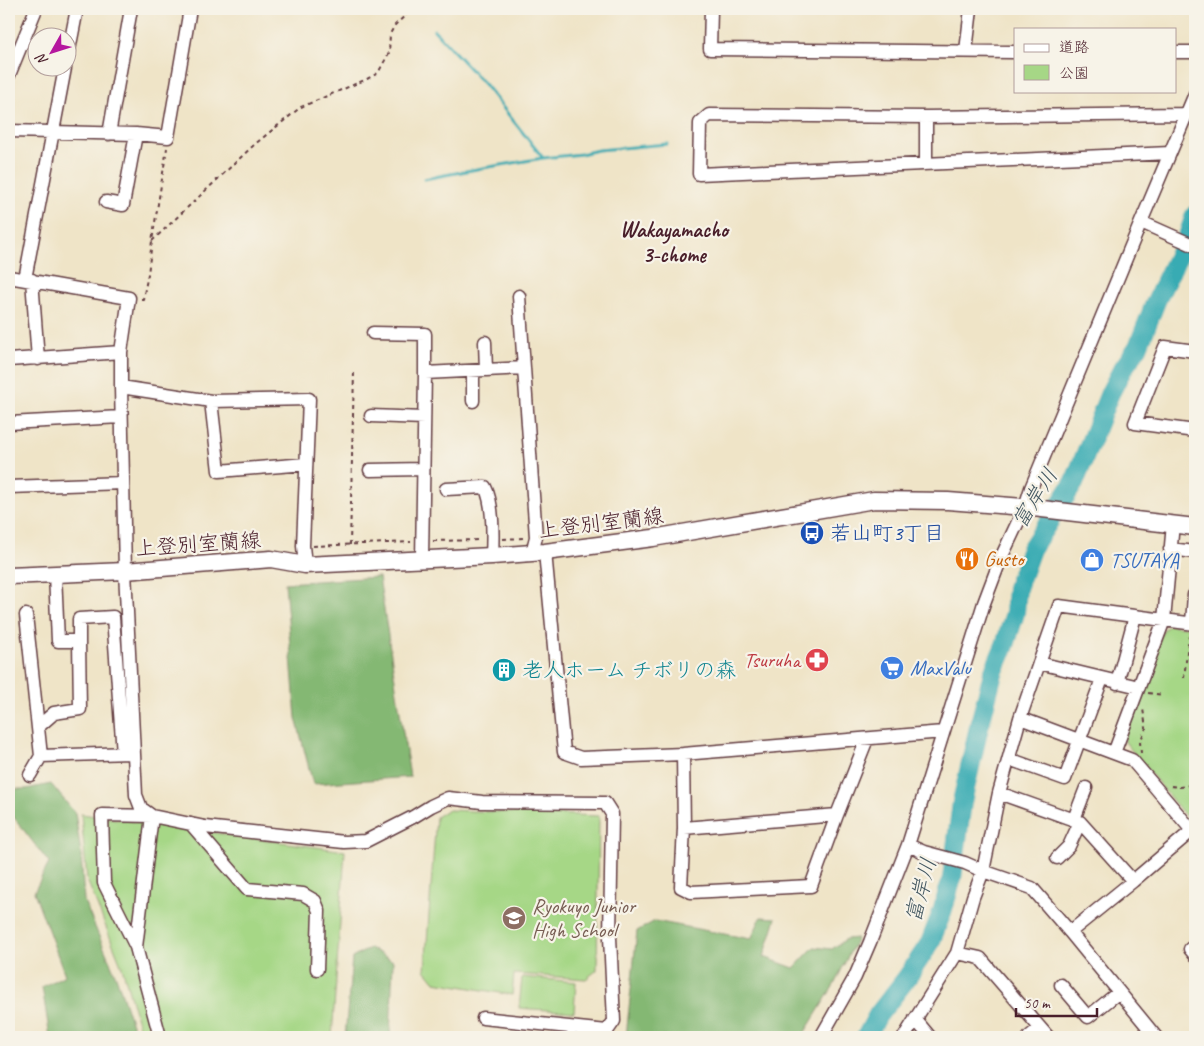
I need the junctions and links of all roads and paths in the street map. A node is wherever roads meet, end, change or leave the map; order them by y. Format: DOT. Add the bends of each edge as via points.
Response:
graph roads {
  1 [pos="36,9"];
  2 [pos="77,9"];
  3 [pos="131,9"];
  4 [pos="190,9"];
  5 [pos="418,9"];
  6 [pos="711,9"];
  7 [pos="971,9"];
  8 [pos="73,28"];
  9 [pos="966,51"];
  10 [pos="1014,52"];
  11 [pos="1176,52"];
  12 [pos="1195,52"];
  13 [pos="9,75"];
  14 [pos="63,78"];
  15 [pos="1195,94"];
  16 [pos="1186,114"];
  17 [pos="926,117"];
  18 [pos="9,131"];
  19 [pos="52,133"];
  20 [pos="109,134"];
  21 [pos="136,134"];
  22 [pos="168,137"];
  23 [pos="1170,153"];
  24 [pos="926,164"];
  25 [pos="106,202"];
  26 [pos="1140,222"];
  27 [pos="152,241"];
  28 [pos="1193,245"];
  29 [pos="9,277"];
  30 [pos="29,280"];
  31 [pos="519,296"];
  32 [pos="129,298"];
  33 [pos="372,333"];
  34 [pos="485,342"];
  35 [pos="1195,351"];
  36 [pos="121,352"];
  37 [pos="38,358"];
  38 [pos="9,360"];
  39 [pos="524,368"];
  40 [pos="479,370"];
  41 [pos="354,371"];
  42 [pos="425,373"];
  43 [pos="121,387"];
  44 [pos="211,401"];
  45 [pos="473,401"];
  46 [pos="121,416"];
  47 [pos="371,416"];
  48 [pos="424,418"];
  49 [pos="9,422"];
  50 [pos="1195,431"];
  51 [pos="306,464"];
  52 [pos="423,469"];
  53 [pos="370,470"];
  54 [pos="123,483"];
  55 [pos="9,487"];
  56 [pos="446,488"];
  57 [pos="1031,508"];
  58 [pos="1173,524"];
  59 [pos="1195,527"];
  60 [pos="350,545"];
  61 [pos="1170,549"];
  62 [pos="1195,552"];
  63 [pos="539,553"];
  64 [pos="492,556"];
  65 [pos="422,559"];
  66 [pos="305,565"];
  67 [pos="125,571"];
  68 [pos="55,574"];
  69 [pos="9,576"];
  70 [pos="1195,592"];
  71 [pos="26,615"];
  72 [pos="1135,616"];
  73 [pos="1164,620"];
  74 [pos="1192,626"];
  75 [pos="79,641"];
  76 [pos="1188,643"];
  77 [pos="1195,644"];
  78 [pos="1039,663"];
  79 [pos="1184,678"];
  80 [pos="1102,679"];
  81 [pos="1117,683"];
  82 [pos="1143,692"];
  83 [pos="1163,695"];
  84 [pos="1143,707"];
  85 [pos="1020,718"];
  86 [pos="38,727"];
  87 [pos="943,732"];
  88 [pos="867,738"];
  89 [pos="1080,741"];
  90 [pos="1141,752"];
  91 [pos="128,753"];
  92 [pos="1114,753"];
  93 [pos="683,754"];
  94 [pos="41,756"];
  95 [pos="1009,759"];
  96 [pos="30,775"];
  97 [pos="1195,784"];
  98 [pos="1167,785"];
  99 [pos="1086,788"];
  100 [pos="999,793"];
  101 [pos="837,815"];
  102 [pos="152,816"];
  103 [pos="1077,820"];
  104 [pos="191,824"];
  105 [pos="684,828"];
  106 [pos="1194,830"];
  107 [pos="908,845"];
  108 [pos="1057,858"];
  109 [pos="983,870"];
  110 [pos="1133,881"];
  111 [pos="1070,932"];
  112 [pos="1195,945"];
  113 [pos="136,947"];
  114 [pos="957,953"];
  115 [pos="1195,955"];
  116 [pos="317,969"];
  117 [pos="1061,985"];
  118 [pos="1119,992"];
  119 [pos="483,1018"];
  120 [pos="915,1020"];
  121 [pos="1044,1033"];
  122 [pos="607,1034"];
  123 [pos="160,1037"];
  124 [pos="821,1037"];
  125 [pos="904,1037"];
  126 [pos="930,1037"];
  127 [pos="1029,1037"];
  128 [pos="1156,1037"];
  1 -- 13 [label="street"];
  2 -- 8 [label="street"];
  3 -- 20 [label="street"];
  4 -- 22 [label="street"];
  5 -- 27 [label="path" via="409,12 395,25 390,34 388,53 378,72 301,107 255,144"];
  6 -- 9 [label="street" via="710,49"];
  7 -- 9 [label="street"];
  9 -- 10 [label="street"];
  11 -- 12 [label="street"];
  14 -- 19 [label="street"];
  15 -- 16 [label="street"];
  16 -- 17 [label="street"];
  16 -- 23 [label="street"];
  17 -- 24 [label="street"];
  17 -- 24 [label="street" via="709,115 700,123 699,174"];
  18 -- 19 [label="street"];
  19 -- 20 [label="street"];
  19 -- 30 [label="street"];
  20 -- 21 [label="street"];
  21 -- 22 [label="street"];
  21 -- 25 [label="street" via="123,205"];
  22 -- 27 [label="path"];
  23 -- 24 [label="street"];
  23 -- 26 [label="street"];
  26 -- 28 [label="street"];
  26 -- 57 [label="street" via="1031,488"];
  27 -- 32 [label="path" via="144,299"];
  29 -- 30 [label="street"];
  30 -- 32 [label="street"];
  30 -- 37 [label="street"];
  31 -- 39 [label="street"];
  32 -- 36 [label="street"];
  33 -- 42 [label="street" via="425,334"];
  34 -- 40 [label="street"];
  35 -- 50 [label="street" via="1165,347 1134,423"];
  36 -- 37 [label="street"];
  36 -- 43 [label="street"];
  37 -- 38 [label="street"];
  39 -- 40 [label="street"];
  39 -- 63 [label="street"];
  40 -- 42 [label="street"];
  40 -- 45 [label="street"];
  41 -- 60 [label="path"];
  42 -- 48 [label="street"];
  43 -- 44 [label="street"];
  43 -- 46 [label="street"];
  44 -- 51 [label="street" via="219,471"];
  44 -- 51 [label="street" via="309,400"];
  46 -- 49 [label="street"];
  46 -- 54 [label="street"];
  47 -- 48 [label="street"];
  48 -- 52 [label="street"];
  51 -- 66 [label="street"];
  52 -- 53 [label="street"];
  52 -- 65 [label="street"];
  54 -- 55 [label="street"];
  54 -- 67 [label="street"];
  56 -- 64 [label="street" via="485,487 490,495"];
  57 -- 58 [label="main road, 上登別室蘭線"];
  57 -- 63 [label="main road, 上登別室蘭線" via="948,501 874,500 653,538"];
  57 -- 87 [label="street" via="1001,558"];
  58 -- 59 [label="main road, 上登別室蘭線"];
  58 -- 61 [label="street"];
  61 -- 62 [label="street"];
  61 -- 73 [label="street"];
  63 -- 64 [label="main road, 上登別室蘭線"];
  63 -- 93 [label="street" via="564,752 581,758"];
  64 -- 65 [label="main road, 上登別室蘭線"];
  65 -- 66 [label="main road, 上登別室蘭線"];
  66 -- 67 [label="main road, 上登別室蘭線" via="271,559"];
  67 -- 68 [label="main road, 上登別室蘭線"];
  67 -- 91 [label="street"];
  68 -- 69 [label="main road, 上登別室蘭線"];
  68 -- 75 [label="street" via="58,641"];
  70 -- 74 [label="street"];
  71 -- 86 [label="street"];
  72 -- 73 [label="street"];
  72 -- 78 [label="street" via="1059,606"];
  72 -- 81 [label="street"];
  73 -- 74 [label="street"];
  73 -- 82 [label="street"];
  74 -- 76 [label="path"];
  75 -- 86 [label="street" via="80,709 54,713"];
  75 -- 91 [label="street" via="79,619 113,617"];
  76 -- 77 [label="path"];
  76 -- 79 [label="path"];
  78 -- 80 [label="street"];
  78 -- 85 [label="street"];
  80 -- 81 [label="street"];
  80 -- 89 [label="street"];
  81 -- 82 [label="street"];
  82 -- 83 [label="path"];
  82 -- 92 [label="street"];
  84 -- 90 [label="path" via="1146,728 1140,742"];
  85 -- 89 [label="street"];
  85 -- 95 [label="street"];
  86 -- 94 [label="street"];
  87 -- 88 [label="street"];
  87 -- 107 [label="street"];
  88 -- 93 [label="street"];
  88 -- 101 [label="street"];
  89 -- 92 [label="street"];
  89 -- 95 [label="street" via="1064,779"];
  91 -- 94 [label="street"];
  91 -- 102 [label="street" via="136,795 141,808"];
  92 -- 106 [label="street" via="1132,760"];
  93 -- 105 [label="street"];
  94 -- 96 [label="street"];
  95 -- 100 [label="street"];
  97 -- 98 [label="path"];
  99 -- 103 [label="street"];
  100 -- 103 [label="street"];
  100 -- 109 [label="street"];
  101 -- 105 [label="street"];
  101 -- 105 [label="street" via="812,886 691,892 681,887"];
  102 -- 104 [label="street"];
  102 -- 113 [label="street"];
  102 -- 113 [label="street" via="102,815 104,882"];
  103 -- 108 [label="street" via="1069,846"];
  103 -- 110 [label="street"];
  104 -- 116 [label="street" via="247,889 303,894 315,901 319,911"];
  104 -- 122 [label="street" via="344,842 366,841 448,798 482,802 605,803 612,814 610,937 614,1021"];
  106 -- 110 [label="street"];
  107 -- 109 [label="street"];
  107 -- 124 [label="street" via="855,977"];
  109 -- 111 [label="street" via="1032,888"];
  109 -- 114 [label="street"];
  110 -- 111 [label="street"];
  111 -- 118 [label="street"];
  112 -- 115 [label="street" via="1190,949"];
  113 -- 123 [label="street"];
  114 -- 120 [label="street"];
  114 -- 121 [label="street" via="980,958"];
  117 -- 118 [label="street" via="1088,1017"];
  118 -- 128 [label="street"];
  119 -- 122 [label="street"];
  120 -- 125 [label="street"];
  120 -- 126 [label="street"];
  121 -- 127 [label="street"];
}
